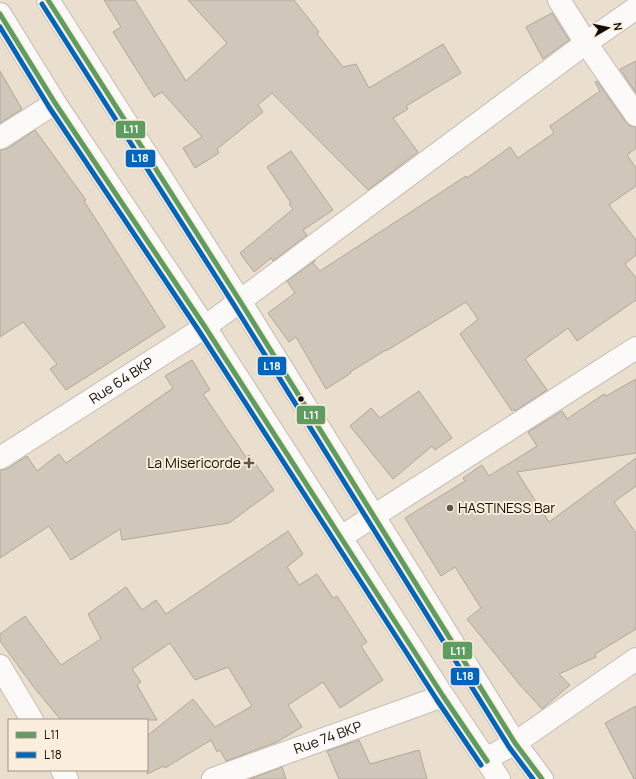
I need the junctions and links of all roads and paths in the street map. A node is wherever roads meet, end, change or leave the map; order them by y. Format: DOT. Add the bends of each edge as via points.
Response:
graph roads {
  1 [pos="48,0"];
  2 [pos="559,0"];
  3 [pos="636,8"];
  4 [pos="0,14"];
  5 [pos="586,43"];
  6 [pos="55,103"];
  7 [pos="636,115"];
  8 [pos="0,138"];
  9 [pos="240,301"];
  10 [pos="205,327"];
  11 [pos="636,348"];
  12 [pos="0,458"];
  13 [pos="374,517"];
  14 [pos="341,537"];
  15 [pos="636,659"];
  16 [pos="0,666"];
  17 [pos="442,696"];
  18 [pos="31,719"];
  19 [pos="515,743"];
  20 [pos="486,759"];
  21 [pos="213,779"];
  22 [pos="499,779"];
  23 [pos="542,779"];
  1 -- 9 [label="street"];
  2 -- 5 [label="street"];
  3 -- 5 [label="street, Rue 64 BKP"];
  4 -- 6 [label="street"];
  5 -- 7 [label="street"];
  5 -- 9 [label="street, Rue 64 BKP"];
  6 -- 8 [label="street"];
  6 -- 10 [label="street"];
  9 -- 10 [label="street, Rue 64 BKP"];
  9 -- 13 [label="street"];
  10 -- 12 [label="street, Rue 64 BKP"];
  10 -- 14 [label="street"];
  11 -- 13 [label="street"];
  13 -- 14 [label="street"];
  13 -- 19 [label="street"];
  14 -- 17 [label="street"];
  15 -- 19 [label="street"];
  16 -- 18 [label="street"];
  17 -- 20 [label="street"];
  17 -- 21 [label="street, Rue 74 BKP"];
  19 -- 20 [label="street"];
  19 -- 23 [label="street"];
  20 -- 22 [label="street"];
}
